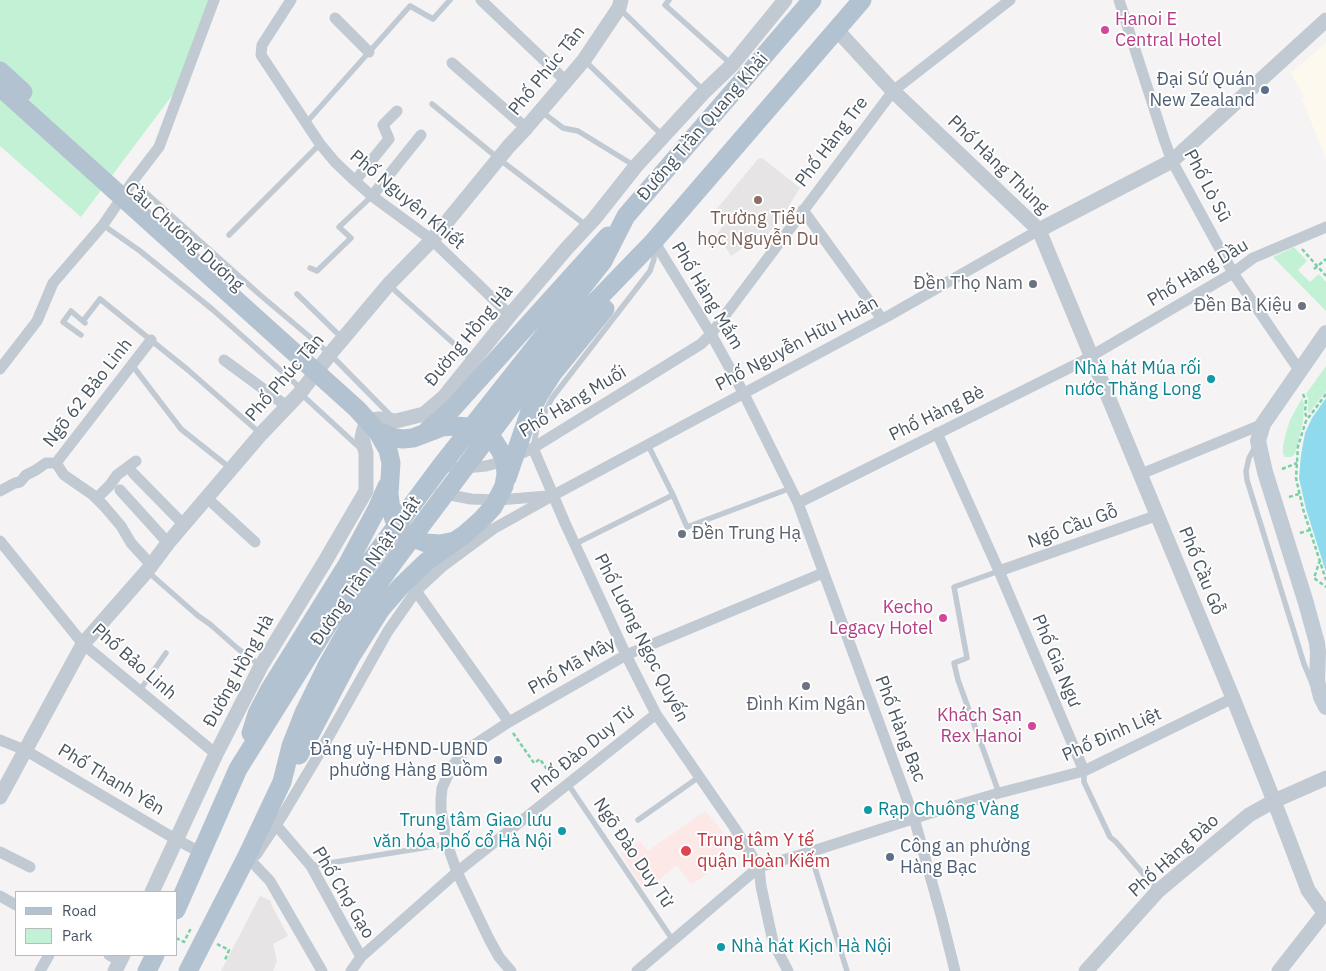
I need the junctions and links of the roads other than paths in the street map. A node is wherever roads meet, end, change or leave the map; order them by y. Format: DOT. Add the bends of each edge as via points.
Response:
graph roads {
  1 [pos="214,0"];
  2 [pos="291,0"];
  3 [pos="450,0"];
  4 [pos="481,0"];
  5 [pos="669,0"];
  6 [pos="785,0"];
  7 [pos="812,0"];
  8 [pos="862,0"];
  9 [pos="1010,0"];
  10 [pos="1119,0"];
  11 [pos="616,3"];
  12 [pos="335,18"];
  13 [pos="1326,20"];
  14 [pos="836,30"];
  15 [pos="369,52"];
  16 [pos="584,60"];
  17 [pos="452,63"];
  18 [pos="732,65"];
  19 [pos="0,71"];
  20 [pos="566,81"];
  21 [pos="0,87"];
  22 [pos="704,91"];
  23 [pos="893,91"];
  24 [pos="0,103"];
  25 [pos="432,104"];
  26 [pos="397,111"];
  27 [pos="540,111"];
  28 [pos="306,123"];
  29 [pos="526,128"];
  30 [pos="421,135"];
  31 [pos="664,136"];
  32 [pos="320,144"];
  33 [pos="500,159"];
  34 [pos="1172,161"];
  35 [pos="636,166"];
  36 [pos="133,181"];
  37 [pos="355,181"];
  38 [pos="372,196"];
  39 [pos="803,210"];
  40 [pos="103,224"];
  41 [pos="587,226"];
  42 [pos="1326,227"];
  43 [pos="1039,230"];
  44 [pos="229,235"];
  45 [pos="432,240"];
  46 [pos="654,241"];
  47 [pos="598,256"];
  48 [pos="310,268"];
  49 [pos="1233,273"];
  50 [pos="389,284"];
  51 [pos="297,294"];
  52 [pos="510,315"];
  53 [pos="882,320"];
  54 [pos="1326,333"];
  55 [pos="711,334"];
  56 [pos="81,335"];
  57 [pos="343,339"];
  58 [pos="151,340"];
  59 [pos="330,354"];
  60 [pos="1091,356"];
  61 [pos="224,360"];
  62 [pos="474,362"];
  63 [pos="132,365"];
  64 [pos="0,369"];
  65 [pos="1300,370"];
  66 [pos="300,393"];
  67 [pos="744,394"];
  68 [pos="289,404"];
  69 [pos="357,410"];
  70 [pos="396,421"];
  71 [pos="1263,424"];
  72 [pos="377,431"];
  73 [pos="938,433"];
  74 [pos="261,434"];
  75 [pos="423,434"];
  76 [pos="648,446"];
  77 [pos="533,448"];
  78 [pos="366,453"];
  79 [pos="136,461"];
  80 [pos="56,463"];
  81 [pos="441,466"];
  82 [pos="465,468"];
  83 [pos="231,470"];
  84 [pos="134,473"];
  85 [pos="1141,474"];
  86 [pos="391,476"];
  87 [pos="504,486"];
  88 [pos="791,488"];
  89 [pos="423,489"];
  90 [pos="120,490"];
  91 [pos="0,491"];
  92 [pos="445,494"];
  93 [pos="552,496"];
  94 [pos="673,496"];
  95 [pos="97,498"];
  96 [pos="207,498"];
  97 [pos="798,503"];
  98 [pos="1158,515"];
  99 [pos="184,525"];
  100 [pos="0,541"];
  101 [pos="455,541"];
  102 [pos="255,542"];
  103 [pos="168,543"];
  104 [pos="575,544"];
  105 [pos="149,568"];
  106 [pos="999,571"];
  107 [pos="824,573"];
  108 [pos="416,591"];
  109 [pos="84,644"];
  110 [pos="166,653"];
  111 [pos="626,654"];
  112 [pos="260,666"];
  113 [pos="140,690"];
  114 [pos="1233,698"];
  115 [pos="1323,702"];
  116 [pos="656,714"];
  117 [pos="509,722"];
  118 [pos="0,740"];
  119 [pos="25,750"];
  120 [pos="216,754"];
  121 [pos="238,769"];
  122 [pos="1084,771"];
  123 [pos="699,778"];
  124 [pos="1326,778"];
  125 [pos="282,782"];
  126 [pos="565,787"];
  127 [pos="999,793"];
  128 [pos="0,797"];
  129 [pos="1274,801"];
  130 [pos="914,818"];
  131 [pos="638,820"];
  132 [pos="276,825"];
  133 [pos="177,840"];
  134 [pos="447,844"];
  135 [pos="0,852"];
  136 [pos="810,852"];
  137 [pos="202,853"];
  138 [pos="252,861"];
  139 [pos="311,866"];
  140 [pos="30,867"];
  141 [pos="759,867"];
  142 [pos="457,872"];
  143 [pos="237,876"];
  144 [pos="1158,890"];
  145 [pos="152,891"];
  146 [pos="0,896"];
  147 [pos="15,904"];
  148 [pos="178,906"];
  149 [pos="1325,913"];
  150 [pos="672,939"];
  151 [pos="48,956"];
  152 [pos="154,956"];
  153 [pos="361,957"];
  154 [pos="40,971"];
  155 [pos="147,971"];
  156 [pos="188,971"];
  157 [pos="322,971"];
  158 [pos="351,971"];
  159 [pos="511,971"];
  160 [pos="637,971"];
  161 [pos="788,971"];
  162 [pos="847,971"];
  163 [pos="955,971"];
  164 [pos="1086,971"];
  165 [pos="1279,971"];
  1 -- 36 [label="street" via="159,147"];
  2 -- 28 [label="street, Phố Nguyên Khiết" via="262,45 261,55"];
  3 -- 15 [label="lane" via="433,19 410,6"];
  4 -- 20 [label="street"];
  5 -- 18 [label="lane" via="665,5"];
  6 -- 18 [label="street, Đường Hồng Hà"];
  7 -- 47 [label="main road, Đường Trần Quang Khải" via="626,216"];
  8 -- 14 [label="main road, Đường Trần Quang Khải"];
  9 -- 23 [label="street, Phố Hàng Tre"];
  10 -- 34 [label="street, Phố Lò Sũ"];
  11 -- 16 [label="street, Phố Phúc Tân"];
  11 -- 22 [label="lane"];
  12 -- 15 [label="street"];
  13 -- 34 [label="street, Phố Nguyễn Hữu Huân"];
  14 -- 23 [label="street, Phố Hàng Thùng"];
  14 -- 46 [label="main road, Đường Trần Quang Khải"];
  15 -- 28 [label="lane"];
  16 -- 20 [label="street, Phố Phúc Tân"];
  16 -- 31 [label="lane"];
  17 -- 29 [label="street"];
  18 -- 22 [label="street, Đường Hồng Hà"];
  19 -- 69 [label="main road, Cầu Chương Dương" via="350,388"];
  20 -- 27 [label="street, Phố Phúc Tân"];
  21 -- 69 [label="main road, Cầu Chương Dương"];
  22 -- 31 [label="street, Đường Hồng Hà"];
  23 -- 39 [label="street, Phố Hàng Tre"];
  23 -- 43 [label="street, Phố Hàng Thùng"];
  24 -- 69 [label="main road, Cầu Chương Dương" via="331,402"];
  25 -- 33 [label="lane"];
  26 -- 37 [label="street" via="383,125 389,139"];
  27 -- 29 [label="street, Phố Phúc Tân"];
  27 -- 35 [label="lane" via="564,128 578,131"];
  28 -- 32 [label="street, Phố Nguyên Khiết"];
  29 -- 33 [label="street, Phố Phúc Tân"];
  30 -- 38 [label="street"];
  31 -- 35 [label="street, Đường Hồng Hà"];
  32 -- 37 [label="street, Phố Nguyên Khiết"];
  32 -- 44 [label="lane"];
  33 -- 41 [label="lane"];
  33 -- 45 [label="street, Phố Phúc Tân"];
  34 -- 43 [label="street, Phố Nguyễn Hữu Huân"];
  34 -- 49 [label="street, Phố Lò Sũ"];
  35 -- 41 [label="street, Đường Hồng Hà"];
  36 -- 40 [label="street"];
  36 -- 59 [label="lane"];
  37 -- 38 [label="street, Phố Nguyên Khiết"];
  38 -- 45 [label="street, Phố Nguyên Khiết"];
  38 -- 48 [label="lane" via="340,227 351,238 317,271"];
  39 -- 53 [label="street"];
  39 -- 55 [label="street, Phố Hàng Tre"];
  40 -- 64 [label="street" via="53,283 37,321"];
  40 -- 66 [label="lane" via="212,309 296,384"];
  41 -- 52 [label="street, Đường Hồng Hà"];
  42 -- 49 [label="street, Phố Hàng Dầu" via="1253,258"];
  43 -- 53 [label="street, Phố Nguyễn Hữu Huân"];
  43 -- 60 [label="street, Phố Hàng Thùng"];
  45 -- 50 [label="street, Phố Phúc Tân"];
  45 -- 52 [label="street, Phố Nguyên Khiết"];
  46 -- 55 [label="street, Phố Hàng Mắm"];
  46 -- 77 [label="lane" via="650,271 552,398 537,428"];
  46 -- 82 [label="main road, Đường Trần Nhật Duật" via="594,302"];
  46 -- 87 [label="main road" via="539,395 529,414"];
  47 -- 75 [label="main road" via="453,408"];
  47 -- 81 [label="main road, Đường Trần Nhật Duật"];
  49 -- 60 [label="street, Phố Hàng Dầu"];
  49 -- 65 [label="street, Phố Lò Sũ"];
  50 -- 57 [label="street, Phố Phúc Tân"];
  50 -- 62 [label="lane"];
  51 -- 57 [label="lane"];
  52 -- 62 [label="street, Đường Hồng Hà"];
  53 -- 67 [label="street, Phố Nguyễn Hữu Huân"];
  54 -- 65 [label="main road"];
  55 -- 67 [label="street, Phố Hàng Mắm"];
  55 -- 77 [label="street, Phố Hàng Muối" via="701,344"];
  56 -- 58 [label="lane" via="62,322 71,311 84,322 100,299"];
  57 -- 59 [label="street, Phố Phúc Tân"];
  58 -- 63 [label="street, Ngõ 62 Bảo Linh"];
  58 -- 74 [label="lane"];
  59 -- 66 [label="street, Phố Phúc Tân"];
  59 -- 70 [label="lane"];
  60 -- 73 [label="street, Phố Hàng Bè"];
  60 -- 85 [label="street, Phố Cầu Gỗ"];
  61 -- 68 [label="street" via="281,402"];
  62 -- 70 [label="street, Đường Hồng Hà" via="444,397 424,414"];
  63 -- 80 [label="street, Ngõ 62 Bảo Linh"];
  63 -- 83 [label="lane" via="182,429"];
  65 -- 71 [label="main road"];
  66 -- 68 [label="street, Phố Phúc Tân"];
  66 -- 78 [label="lane"];
  67 -- 76 [label="street, Phố Nguyễn Hữu Huân"];
  67 -- 88 [label="street, Phố Hàng Mắm"];
  68 -- 74 [label="street, Phố Phúc Tân"];
  69 -- 72 [label="main road, Cầu Chương Dương"];
  70 -- 78 [label="street, Đường Hồng Hà" via="373,420 364,429 362,438"];
  71 -- 85 [label="street"];
  71 -- 115 [label="main road" via="1258,441 1306,603 1318,652 1317,681"];
  72 -- 75 [label="main road" via="403,439"];
  72 -- 86 [label="main road" via="388,450"];
  73 -- 97 [label="street, Phố Hàng Bè"];
  73 -- 106 [label="street, Phố Gia Ngư"];
  74 -- 83 [label="street, Phố Phúc Tân"];
  75 -- 87 [label="main road" via="454,426 470,427 483,433 501,452 506,474"];
  76 -- 93 [label="street, Phố Nguyễn Hữu Huân"];
  76 -- 94 [label="lane"];
  77 -- 82 [label="street, Phố Hàng Muối" via="505,461"];
  77 -- 93 [label="street, Phố Lương Ngọc Quyến"];
  78 -- 112 [label="street, Đường Hồng Hà" via="366,491"];
  79 -- 95 [label="street" via="117,475"];
  80 -- 91 [label="street, Ngõ 62 Bảo Linh" via="46,463 20,482"];
  80 -- 95 [label="street" via="64,475"];
  81 -- 82 [label="street, Phố Hàng Muối"];
  81 -- 89 [label="main road, Đường Trần Nhật Duật"];
  82 -- 92 [label="main road, Đường Trần Nhật Duật"];
  83 -- 96 [label="street, Phố Phúc Tân"];
  84 -- 99 [label="street"];
  85 -- 98 [label="street, Phố Cầu Gỗ"];
  86 -- 101 [label="main road" via="391,510 401,530 426,543"];
  86 -- 121 [label="main road" via="347,565 270,689 257,714"];
  87 -- 101 [label="main road" via="488,513"];
  88 -- 94 [label="lane" via="686,527"];
  88 -- 97 [label="street, Phố Hàng Mắm"];
  89 -- 92 [label="street, Phố Nguyễn Hữu Huân"];
  89 -- 121 [label="main road, Đường Trần Nhật Duật" via="329,623"];
  90 -- 103 [label="street"];
  92 -- 93 [label="street, Phố Nguyễn Hữu Huân" via="498,500"];
  92 -- 125 [label="main road, Đường Trần Nhật Duật" via="357,613 328,664 294,737"];
  93 -- 104 [label="street, Phố Lương Ngọc Quyến"];
  93 -- 108 [label="street, Đường Trần Nhật Duật" via="493,529 442,566"];
  94 -- 104 [label="lane"];
  95 -- 105 [label="street" via="121,526"];
  96 -- 99 [label="street, Phố Phúc Tân"];
  96 -- 102 [label="street"];
  97 -- 107 [label="street, Phố Hàng Bạc"];
  98 -- 106 [label="street, Ngõ Cầu Gỗ"];
  98 -- 114 [label="street, Phố Cầu Gỗ"];
  99 -- 103 [label="street, Phố Phúc Tân"];
  100 -- 109 [label="street, Phố Bảo Linh"];
  101 -- 125 [label="main road" via="426,562 381,609 350,658 302,751"];
  103 -- 105 [label="street, Phố Phúc Tân"];
  104 -- 111 [label="street, Phố Lương Ngọc Quyến"];
  105 -- 109 [label="street, Phố Phúc Tân"];
  105 -- 112 [label="lane" via="197,615"];
  106 -- 122 [label="street, Phố Gia Ngư"];
  106 -- 127 [label="lane" via="954,587 967,658 954,663"];
  107 -- 111 [label="street, Phố Mã Mây"];
  107 -- 130 [label="street, Phố Hàng Bạc"];
  108 -- 117 [label="street"];
  108 -- 132 [label="street, Đường Trần Nhật Duật" via="388,632"];
  109 -- 113 [label="street, Phố Bảo Linh"];
  109 -- 119 [label="street, Phố Phúc Tân"];
  110 -- 113 [label="lane"];
  111 -- 116 [label="street, Phố Lương Ngọc Quyến"];
  111 -- 117 [label="street, Phố Mã Mây"];
  112 -- 120 [label="street, Đường Hồng Hà"];
  113 -- 120 [label="street, Phố Bảo Linh"];
  114 -- 122 [label="street, Phố Đinh Liệt"];
  114 -- 129 [label="street, Phố Cầu Gỗ"];
  116 -- 123 [label="street, Phố Lương Ngọc Quyến"];
  116 -- 126 [label="street, Phố Đào Duy Từ"];
  117 -- 134 [label="street, Phố Mã Mây" via="466,750 444,781 441,799"];
  118 -- 119 [label="street, Phố Thanh Yên"];
  119 -- 128 [label="street, Phố Phúc Tân"];
  119 -- 133 [label="street, Phố Thanh Yên"];
  120 -- 133 [label="street, Đường Hồng Hà"];
  121 -- 137 [label="main road, Đường Trần Nhật Duật"];
  122 -- 127 [label="street, Phố Đinh Liệt"];
  122 -- 144 [label="lane, Phố Gia Ngư" via="1084,782 1110,837"];
  123 -- 131 [label="lane"];
  123 -- 141 [label="street, Phố Lương Ngọc Quyến"];
  124 -- 129 [label="street, Phố Hàng Đào"];
  125 -- 143 [label="main road, Đường Trần Nhật Duật"];
  126 -- 142 [label="street, Phố Đào Duy Từ"];
  126 -- 150 [label="lane, Ngõ Đào Duy Từ"];
  127 -- 130 [label="street, Phố Đinh Liệt"];
  129 -- 144 [label="street, Phố Hàng Đào" via="1249,815"];
  129 -- 149 [label="street, Phố Cầu Gỗ" via="1308,890"];
  130 -- 136 [label="street, Phố Đinh Liệt"];
  130 -- 163 [label="street, Phố Hàng Bạc"];
  132 -- 138 [label="street, Đường Trần Nhật Duật"];
  132 -- 139 [label="street, Phố Chợ Gạo"];
  133 -- 137 [label="street, Phố Thanh Yên"];
  133 -- 145 [label="street, Đường Hồng Hà"];
  134 -- 139 [label="lane"];
  134 -- 142 [label="street, Phố Mã Mây"];
  135 -- 140 [label="street"];
  136 -- 141 [label="street, Phố Đinh Liệt"];
  136 -- 162 [label="lane"];
  137 -- 148 [label="main road, Đường Trần Nhật Duật"];
  138 -- 143 [label="street, Đường Trần Nhật Duật"];
  138 -- 157 [label="street" via="270,880"];
  139 -- 153 [label="street, Phố Chợ Gạo"];
  141 -- 150 [label="street"];
  141 -- 161 [label="street, Phố Lương Ngọc Quyến" via="772,942"];
  142 -- 153 [label="street, Phố Đào Duy Từ"];
  142 -- 159 [label="street, Phố Mã Mây" via="488,939"];
  143 -- 156 [label="main road, Đường Trần Nhật Duật"];
  144 -- 164 [label="street, Phố Hàng Đào"];
  146 -- 147 [label="street"];
  149 -- 165 [label="street"];
  150 -- 160 [label="street"];
  151 -- 154 [label="street"];
  152 -- 155 [label="main road"];
  153 -- 158 [label="street, Phố Đào Duy Từ"];
}
